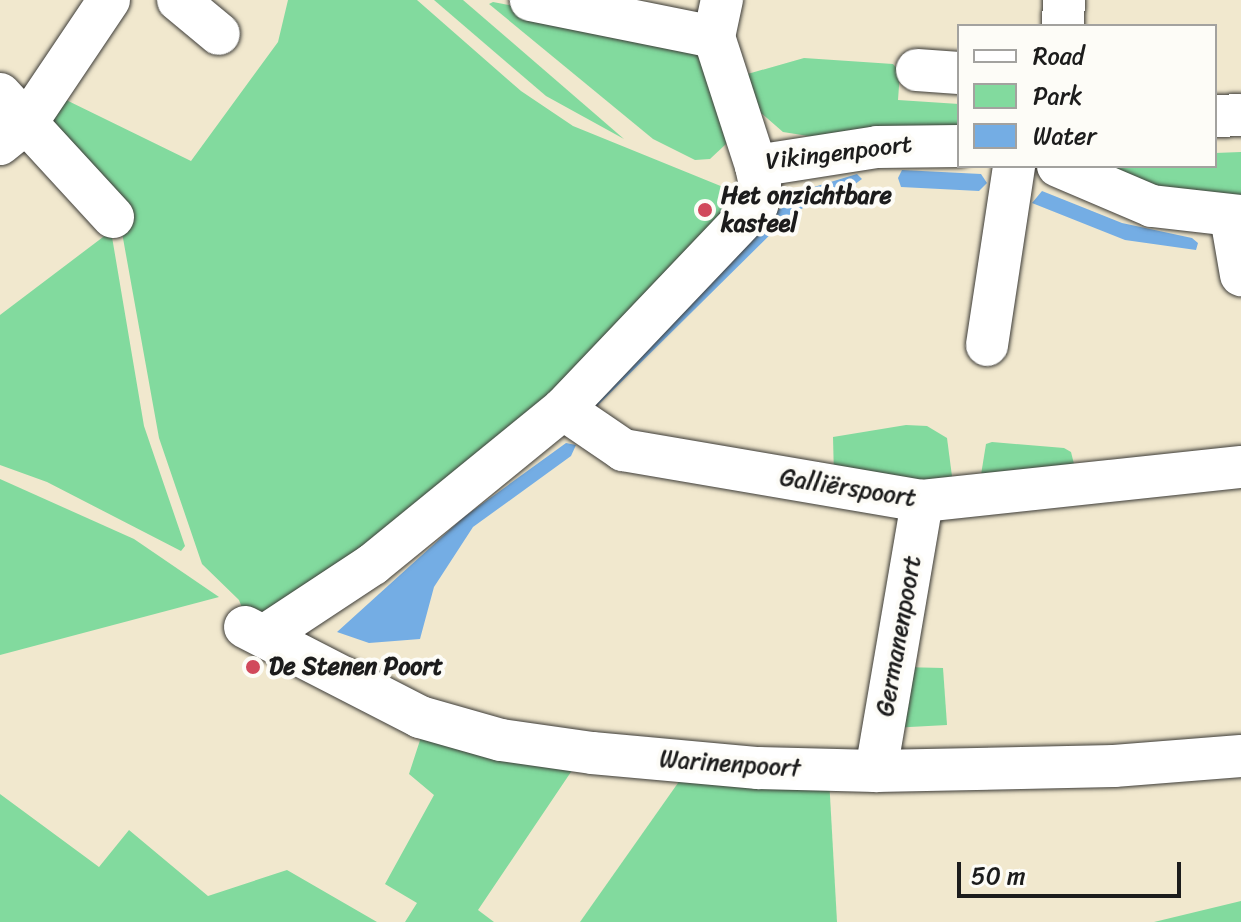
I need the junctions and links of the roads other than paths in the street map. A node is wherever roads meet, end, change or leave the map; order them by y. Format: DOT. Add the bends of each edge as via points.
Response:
graph roads {
  1 [pos="109,0"];
  2 [pos="178,0"];
  3 [pos="531,0"];
  4 [pos="1064,0"];
  5 [pos="718,19"];
  6 [pos="1063,24"];
  7 [pos="219,34"];
  8 [pos="917,70"];
  9 [pos="957,73"];
  10 [pos="1241,115"];
  11 [pos="1217,116"];
  12 [pos="9,120"];
  13 [pos="957,146"];
  14 [pos="756,166"];
  15 [pos="1014,168"];
  16 [pos="1063,168"];
  17 [pos="113,217"];
  18 [pos="1236,217"];
  19 [pos="1241,275"];
  20 [pos="987,345"];
  21 [pos="563,409"];
  22 [pos="1241,467"];
  23 [pos="922,501"];
  24 [pos="1241,756"];
  25 [pos="876,771"];
  1 -- 12 [label="street"];
  2 -- 7 [label="street"];
  3 -- 5 [label="street, Vikingenpoort"];
  4 -- 6 [label="street"];
  5 -- 14 [label="street, Vikingenpoort"];
  8 -- 9 [label="street"];
  10 -- 11 [label="street"];
  12 -- 17 [label="street"];
  13 -- 14 [label="street, Vikingenpoort" via="877,147"];
  14 -- 21 [label="street" via="757,205 743,225"];
  15 -- 20 [label="street"];
  16 -- 18 [label="street" via="1152,206"];
  18 -- 19 [label="street"];
  21 -- 23 [label="street, Galliërspoort" via="623,450"];
  21 -- 25 [label="street, Warinenpoort" via="373,564 256,631 343,682 420,717 501,740 758,768"];
  22 -- 23 [label="street, Galliërspoort"];
  23 -- 25 [label="street, Germanenpoort"];
  24 -- 25 [label="street, Warinenpoort" via="1114,766"];
}
